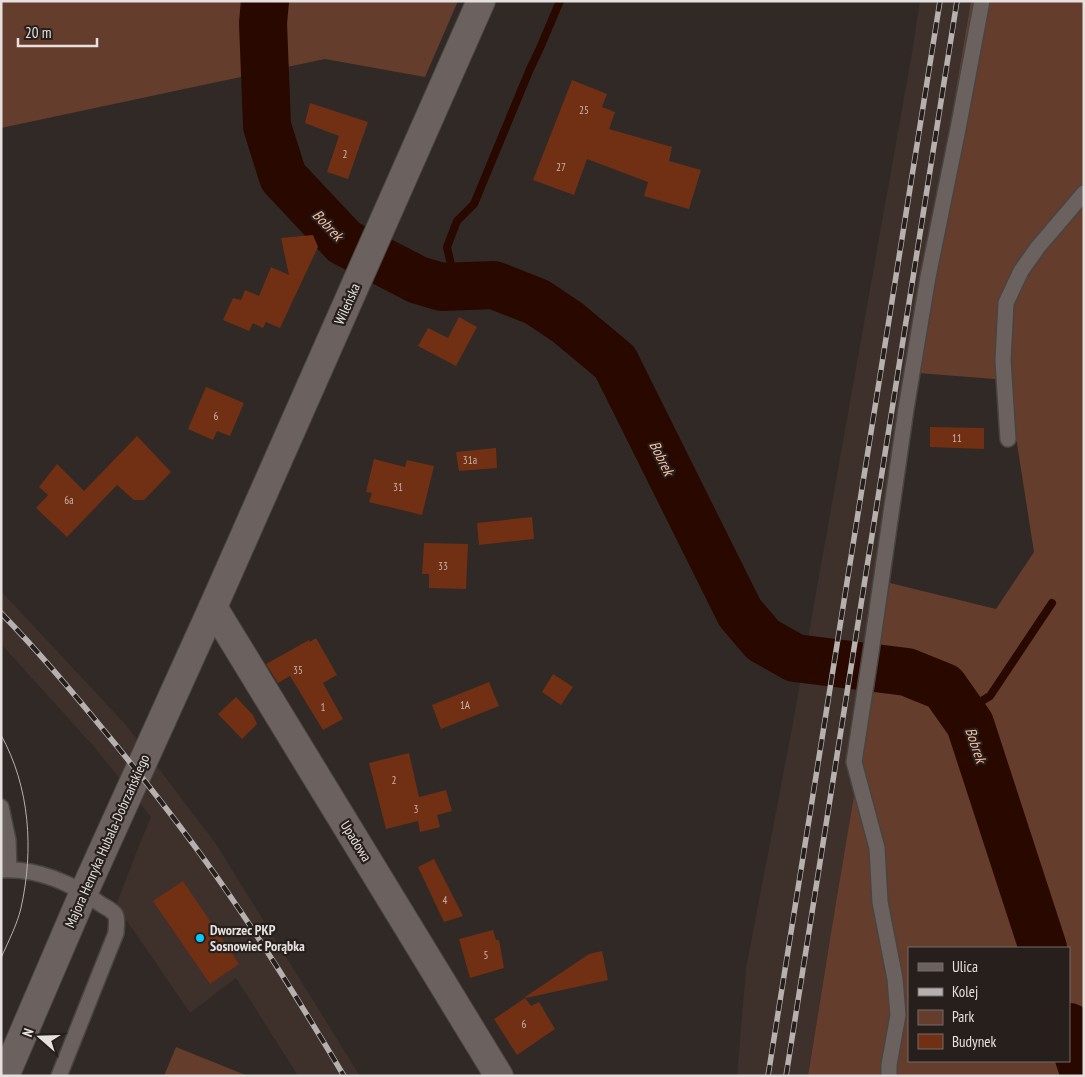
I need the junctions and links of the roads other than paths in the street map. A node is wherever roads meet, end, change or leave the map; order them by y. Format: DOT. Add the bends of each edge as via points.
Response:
graph roads {
  1 [pos="481,1"];
  2 [pos="982,1"];
  3 [pos="1084,193"];
  4 [pos="1008,439"];
  5 [pos="213,607"];
  6 [pos="1,807"];
  7 [pos="5,870"];
  8 [pos="84,892"];
  9 [pos="5,1076"];
  10 [pos="59,1076"];
  11 [pos="499,1076"];
  12 [pos="889,1076"];
  1 -- 5 [label="street, Wileńska"];
  2 -- 12 [label="lane" via="925,296 854,762 877,848 880,902 895,979 898,1015"];
  3 -- 4 [label="lane" via="1038,247 1021,272 1006,304 1003,360"];
  5 -- 8 [label="street, Majora Henryka Hubala-Dobrzańskiego"];
  5 -- 11 [label="street, Upadowa"];
  6 -- 7 [label="lane" via="8,840"];
  7 -- 8 [label="lane" via="44,875"];
  8 -- 9 [label="street, Majora Henryka Hubala-Dobrzańskiego"];
  8 -- 10 [label="lane" via="115,914 116,933"];
}
